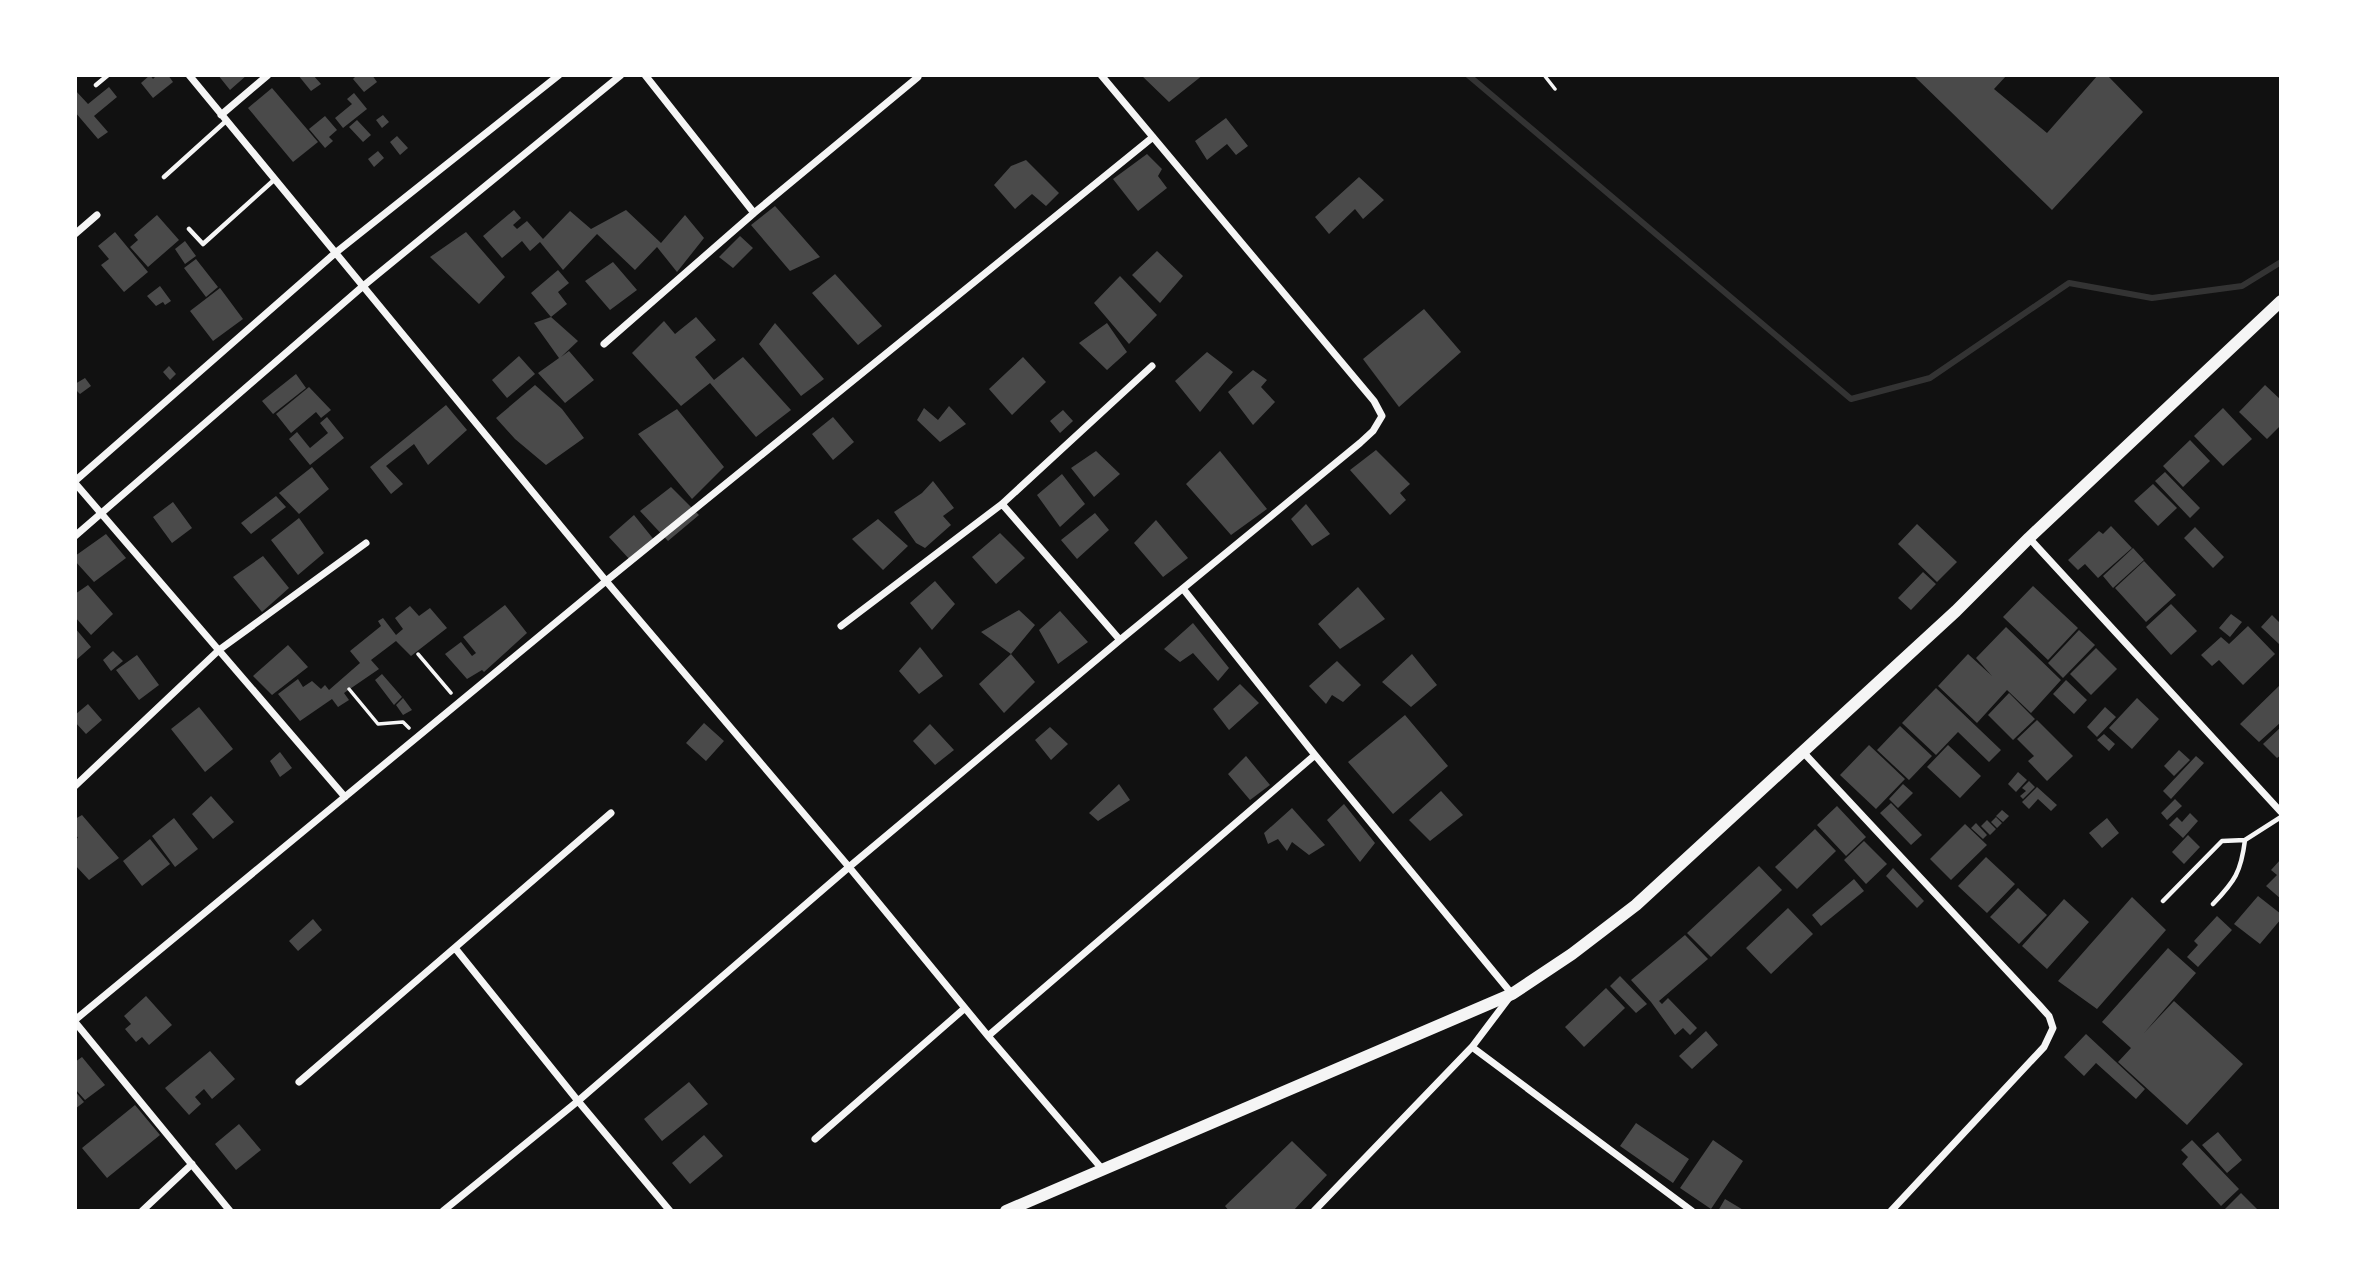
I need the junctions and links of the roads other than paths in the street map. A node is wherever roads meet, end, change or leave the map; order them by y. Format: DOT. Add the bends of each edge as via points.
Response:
graph roads {
  1 [pos="108,75"];
  2 [pos="189,75"];
  3 [pos="268,75"];
  4 [pos="559,75"];
  5 [pos="621,75"];
  6 [pos="645,75"];
  7 [pos="1101,75"];
  8 [pos="918,78"];
  9 [pos="96,86"];
  10 [pos="223,118"];
  11 [pos="1153,136"];
  12 [pos="164,177"];
  13 [pos="274,180"];
  14 [pos="754,214"];
  15 [pos="96,215"];
  16 [pos="189,229"];
  17 [pos="75,234"];
  18 [pos="334,254"];
  19 [pos="362,287"];
  20 [pos="2281,301"];
  21 [pos="604,344"];
  22 [pos="1152,366"];
  23 [pos="75,482"];
  24 [pos="1002,504"];
  25 [pos="101,514"];
  26 [pos="75,536"];
  27 [pos="2029,538"];
  28 [pos="366,542"];
  29 [pos="606,581"];
  30 [pos="1184,590"];
  31 [pos="841,626"];
  32 [pos="1119,640"];
  33 [pos="219,650"];
  34 [pos="1803,752"];
  35 [pos="1315,755"];
  36 [pos="75,786"];
  37 [pos="345,797"];
  38 [pos="611,813"];
  39 [pos="2281,815"];
  40 [pos="2245,840"];
  41 [pos="849,867"];
  42 [pos="2163,901"];
  43 [pos="2213,904"];
  44 [pos="455,948"];
  45 [pos="1512,994"];
  46 [pos="965,1008"];
  47 [pos="75,1021"];
  48 [pos="988,1036"];
  49 [pos="1472,1047"];
  50 [pos="299,1082"];
  51 [pos="578,1101"];
  52 [pos="815,1139"];
  53 [pos="192,1164"];
  54 [pos="1103,1170"];
  55 [pos="142,1211"];
  56 [pos="230,1211"];
  57 [pos="443,1211"];
  58 [pos="670,1211"];
  59 [pos="1006,1211"];
  60 [pos="1314,1211"];
  61 [pos="1692,1211"];
  62 [pos="1891,1211"];
  1 -- 9 [label="lane"];
  2 -- 10 [label="street"];
  3 -- 10 [label="street"];
  4 -- 18 [label="street"];
  5 -- 19 [label="street"];
  6 -- 14 [label="street"];
  7 -- 11 [label="street"];
  8 -- 14 [label="street"];
  10 -- 12 [label="lane"];
  10 -- 13 [label="street"];
  11 -- 29 [label="street"];
  11 -- 30 [label="street" via="1382,416 1360,443"];
  13 -- 16 [label="lane" via="203,244"];
  13 -- 18 [label="street"];
  14 -- 21 [label="street"];
  15 -- 17 [label="street"];
  18 -- 19 [label="street"];
  18 -- 23 [label="street"];
  19 -- 25 [label="street"];
  19 -- 29 [label="street"];
  20 -- 27 [label="street"];
  22 -- 24 [label="street"];
  23 -- 25 [label="street"];
  24 -- 31 [label="street"];
  24 -- 32 [label="street"];
  25 -- 26 [label="street"];
  25 -- 33 [label="street"];
  27 -- 34 [label="street"];
  27 -- 39 [label="street"];
  28 -- 33 [label="street"];
  29 -- 37 [label="street"];
  29 -- 41 [label="street"];
  30 -- 32 [label="street"];
  30 -- 35 [label="street"];
  32 -- 41 [label="street"];
  33 -- 36 [label="street"];
  33 -- 37 [label="street"];
  34 -- 45 [label="street" via="1636,905"];
  34 -- 62 [label="street" via="2049,1016 2053,1028 2044,1047"];
  35 -- 45 [label="street"];
  35 -- 48 [label="street"];
  37 -- 47 [label="street"];
  38 -- 44 [label="street"];
  39 -- 40 [label="lane"];
  40 -- 42 [label="lane" via="2222,841"];
  40 -- 43 [label="lane" via="2234,882"];
  41 -- 46 [label="street"];
  41 -- 51 [label="street"];
  44 -- 50 [label="street"];
  44 -- 51 [label="street"];
  45 -- 49 [label="street"];
  45 -- 54 [label="street"];
  46 -- 48 [label="street"];
  46 -- 52 [label="street"];
  47 -- 53 [label="street"];
  48 -- 54 [label="street"];
  49 -- 60 [label="street"];
  49 -- 61 [label="street"];
  51 -- 57 [label="street"];
  51 -- 58 [label="street"];
  53 -- 55 [label="street"];
  53 -- 56 [label="street"];
  54 -- 59 [label="street"];
}
